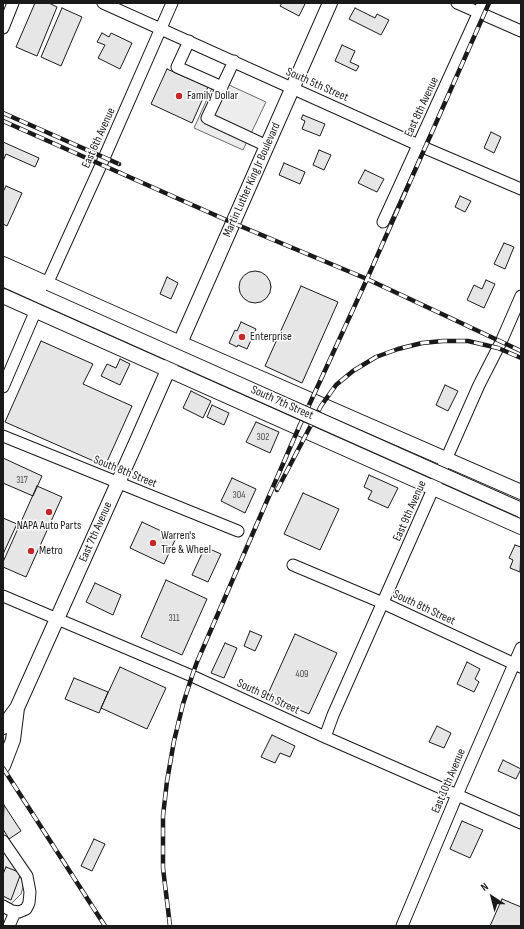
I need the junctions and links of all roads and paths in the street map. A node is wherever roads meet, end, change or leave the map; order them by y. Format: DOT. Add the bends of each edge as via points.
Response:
graph roads {
  1 [pos="14,3"];
  2 [pos="102,3"];
  3 [pos="172,3"];
  4 [pos="330,3"];
  5 [pos="457,3"];
  6 [pos="481,8"];
  7 [pos="3,28"];
  8 [pos="161,29"];
  9 [pos="521,31"];
  10 [pos="188,41"];
  11 [pos="234,62"];
  12 [pos="222,87"];
  13 [pos="293,88"];
  14 [pos="419,144"];
  15 [pos="267,146"];
  16 [pos="521,189"];
  17 [pos="383,222"];
  18 [pos="3,264"];
  19 [pos="3,279"];
  20 [pos="45,290"];
  21 [pos="3,296"];
  22 [pos="521,296"];
  23 [pos="36,310"];
  24 [pos="180,343"];
  25 [pos="174,356"];
  26 [pos="168,370"];
  27 [pos="3,387"];
  28 [pos="3,436"];
  29 [pos="446,460"];
  30 [pos="118,483"];
  31 [pos="434,488"];
  32 [pos="521,492"];
  33 [pos="521,510"];
  34 [pos="521,527"];
  35 [pos="238,532"];
  36 [pos="293,565"];
  37 [pos="3,596"];
  38 [pos="383,603"];
  39 [pos="56,620"];
  40 [pos="521,648"];
  41 [pos="518,665"];
  42 [pos="17,708"];
  43 [pos="3,727"];
  44 [pos="325,737"];
  45 [pos="3,766"];
  46 [pos="456,795"];
  47 [pos="521,823"];
  48 [pos="3,842"];
  49 [pos="3,906"];
  50 [pos="15,912"];
  51 [pos="9,926"];
  52 [pos="402,926"];
  1 -- 7 [label="street"];
  2 -- 8 [label="street, South 5th Street"];
  3 -- 8 [label="street, East 6th Avenue"];
  4 -- 13 [label="main road, Martin Luther King Jr Boulevard"];
  5 -- 6 [label="street"];
  6 -- 9 [label="street"];
  6 -- 14 [label="street, East 8th Avenue"];
  8 -- 10 [label="street, South 5th Street"];
  8 -- 20 [label="street, East 6th Avenue"];
  10 -- 11 [label="street, South 5th Street"];
  10 -- 12 [label="street" via="177,68"];
  11 -- 12 [label="street"];
  11 -- 13 [label="street, South 5th Street"];
  12 -- 15 [label="street" via="207,118"];
  13 -- 14 [label="street, South 5th Street"];
  13 -- 15 [label="main road, Martin Luther King Jr Boulevard"];
  14 -- 16 [label="street, South 5th Street"];
  14 -- 17 [label="street, East 8th Avenue"];
  15 -- 24 [label="main road, Martin Luther King Jr Boulevard"];
  18 -- 20 [label="main road"];
  19 -- 20 [label="main road"];
  20 -- 24 [label="main road"];
  20 -- 33 [label="main road, South 7th Street, bridge"];
  21 -- 23 [label="main road"];
  22 -- 29 [label="street, East 9th Avenue"];
  23 -- 26 [label="main road"];
  23 -- 27 [label="street"];
  24 -- 25 [label="main road, Martin Luther King Jr Boulevard"];
  24 -- 29 [label="main road"];
  25 -- 26 [label="main road, East 7th Avenue"];
  26 -- 30 [label="main road, East 7th Avenue"];
  26 -- 31 [label="main road"];
  28 -- 30 [label="street, South 8th Street"];
  29 -- 31 [label="street, East 9th Avenue"];
  29 -- 32 [label="main road"];
  30 -- 35 [label="street, South 8th Street"];
  30 -- 39 [label="main road, East 7th Avenue"];
  31 -- 34 [label="main road"];
  31 -- 38 [label="street, East 9th Avenue"];
  36 -- 38 [label="street, South 8th Street"];
  37 -- 39 [label="street, South 9th Street"];
  38 -- 41 [label="street, South 8th Street"];
  38 -- 44 [label="street, East 9th Avenue"];
  39 -- 42 [label="main road, East 7th Avenue"];
  39 -- 44 [label="street, South 9th Street" via="192,676"];
  40 -- 41 [label="street, East 10th Avenue"];
  41 -- 46 [label="street, East 10th Avenue"];
  42 -- 43 [label="main road, East 7th Avenue"];
  42 -- 45 [label="main road, East 7th Avenue" via="13,740"];
  44 -- 46 [label="street, South 9th Street"];
  46 -- 47 [label="street, South 9th Street"];
  46 -- 52 [label="street, East 10th Avenue"];
  48 -- 50 [label="street" via="29,881 29,903 26,909"];
  49 -- 50 [label="street"];
  50 -- 51 [label="street"];
}
